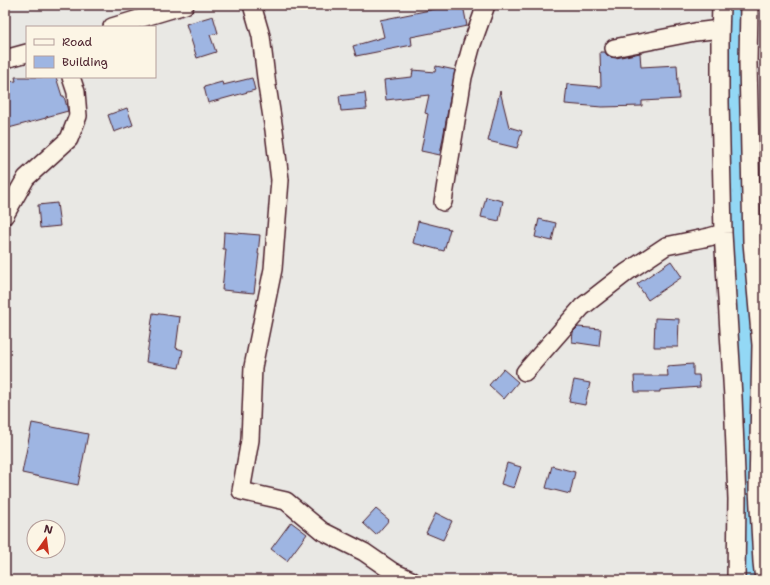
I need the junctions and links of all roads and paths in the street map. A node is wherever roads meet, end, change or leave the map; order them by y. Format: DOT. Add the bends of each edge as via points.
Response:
graph roads {
  1 [pos="186,5"];
  2 [pos="252,5"];
  3 [pos="486,5"];
  4 [pos="721,5"];
  5 [pos="749,5"];
  6 [pos="115,26"];
  7 [pos="708,30"];
  8 [pos="614,48"];
  9 [pos="26,53"];
  10 [pos="5,59"];
  11 [pos="71,78"];
  12 [pos="443,202"];
  13 [pos="5,215"];
  14 [pos="723,233"];
  15 [pos="525,372"];
  16 [pos="763,377"];
  17 [pos="411,580"];
  18 [pos="736,580"];
  19 [pos="764,580"];
  1 -- 6 [label="street"];
  2 -- 17 [label="street" via="261,36 280,180 273,269 253,367 250,440 241,491 286,501 322,531"];
  3 -- 12 [label="street" via="472,44 464,78"];
  4 -- 7 [label="street"];
  5 -- 16 [label="street" via="752,242"];
  7 -- 8 [label="street"];
  7 -- 14 [label="street" via="720,102"];
  9 -- 10 [label="street"];
  11 -- 13 [label="street" via="76,92 78,116 69,139 26,178"];
  14 -- 15 [label="street" via="666,246 627,272 582,307"];
  14 -- 18 [label="street" via="737,499"];
  16 -- 19 [label="street" via="758,489"];
}
